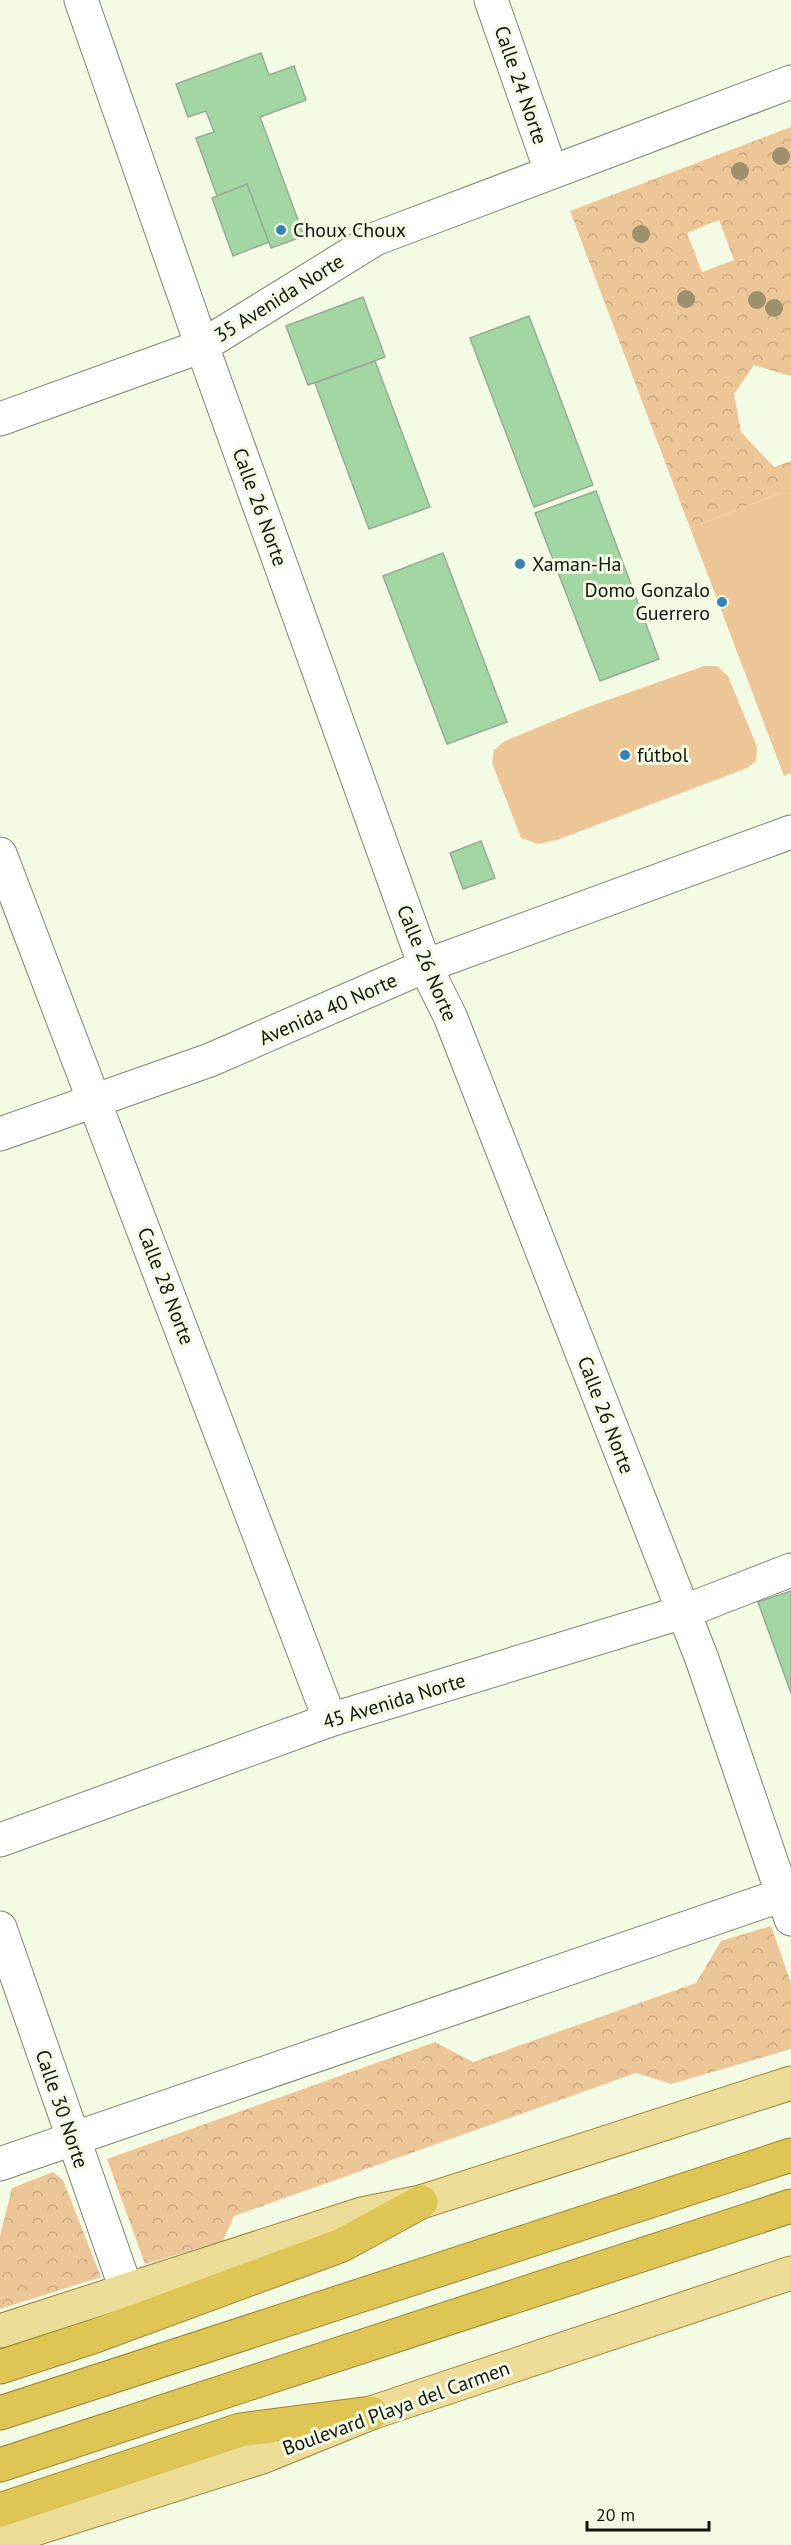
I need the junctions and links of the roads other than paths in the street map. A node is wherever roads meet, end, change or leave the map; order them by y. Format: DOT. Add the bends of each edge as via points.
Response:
graph roads {
  1 [pos="81,0"];
  2 [pos="490,0"];
  3 [pos="791,82"];
  4 [pos="550,171"];
  5 [pos="202,346"];
  6 [pos="0,418"];
  7 [pos="791,832"];
  8 [pos="0,854"];
  9 [pos="425,966"];
  10 [pos="95,1102"];
  11 [pos="0,1134"];
  12 [pos="791,1570"];
  13 [pos="683,1612"];
  14 [pos="330,1720"];
  15 [pos="0,1840"];
  16 [pos="788,1902"];
  17 [pos="0,1928"];
  18 [pos="791,2083"];
  19 [pos="72,2140"];
  20 [pos="791,2155"];
  21 [pos="0,2164"];
  22 [pos="421,2202"];
  23 [pos="791,2206"];
  24 [pos="791,2273"];
  25 [pos="126,2289"];
  26 [pos="0,2331"];
  27 [pos="0,2367"];
  28 [pos="0,2413"];
  29 [pos="371,2413"];
  30 [pos="0,2465"];
  31 [pos="0,2510"];
  32 [pos="0,2540"];
  1 -- 5 [label="street, Calle 26 Norte"];
  2 -- 4 [label="street, Calle 24 Norte"];
  3 -- 4 [label="street, 35 Avenida Norte"];
  4 -- 5 [label="street, 35 Avenida Norte" via="375,239"];
  5 -- 6 [label="street, 35 Avenida Norte"];
  5 -- 9 [label="street, Calle 26 Norte"];
  7 -- 9 [label="street, Avenida 40 Norte"];
  8 -- 10 [label="street, Calle 28 Norte"];
  9 -- 10 [label="street, Avenida 40 Norte" via="210,1060"];
  9 -- 13 [label="street, Calle 26 Norte" via="450,1016"];
  10 -- 11 [label="street, Avenida 40 Norte"];
  10 -- 14 [label="street, Calle 28 Norte"];
  12 -- 13 [label="street, 45 Avenida Norte"];
  13 -- 14 [label="street, 45 Avenida Norte"];
  13 -- 16 [label="street, Calle 26 Norte"];
  14 -- 15 [label="street, 45 Avenida Norte"];
  16 -- 19 [label="street"];
  17 -- 19 [label="street, Calle 30 Norte"];
  18 -- 22 [label="main road"];
  19 -- 21 [label="street"];
  19 -- 25 [label="street, Calle 30 Norte"];
  20 -- 28 [label="highway"];
  22 -- 25 [label="main road" via="362,2214"];
  22 -- 27 [label="highway" via="342,2245"];
  23 -- 30 [label="highway"];
  24 -- 29 [label="main road, Boulevard Playa del Carmen"];
  25 -- 26 [label="main road"];
  29 -- 31 [label="highway" via="240,2430"];
  29 -- 32 [label="main road, Boulevard Playa del Carmen" via="262,2457"];
}
